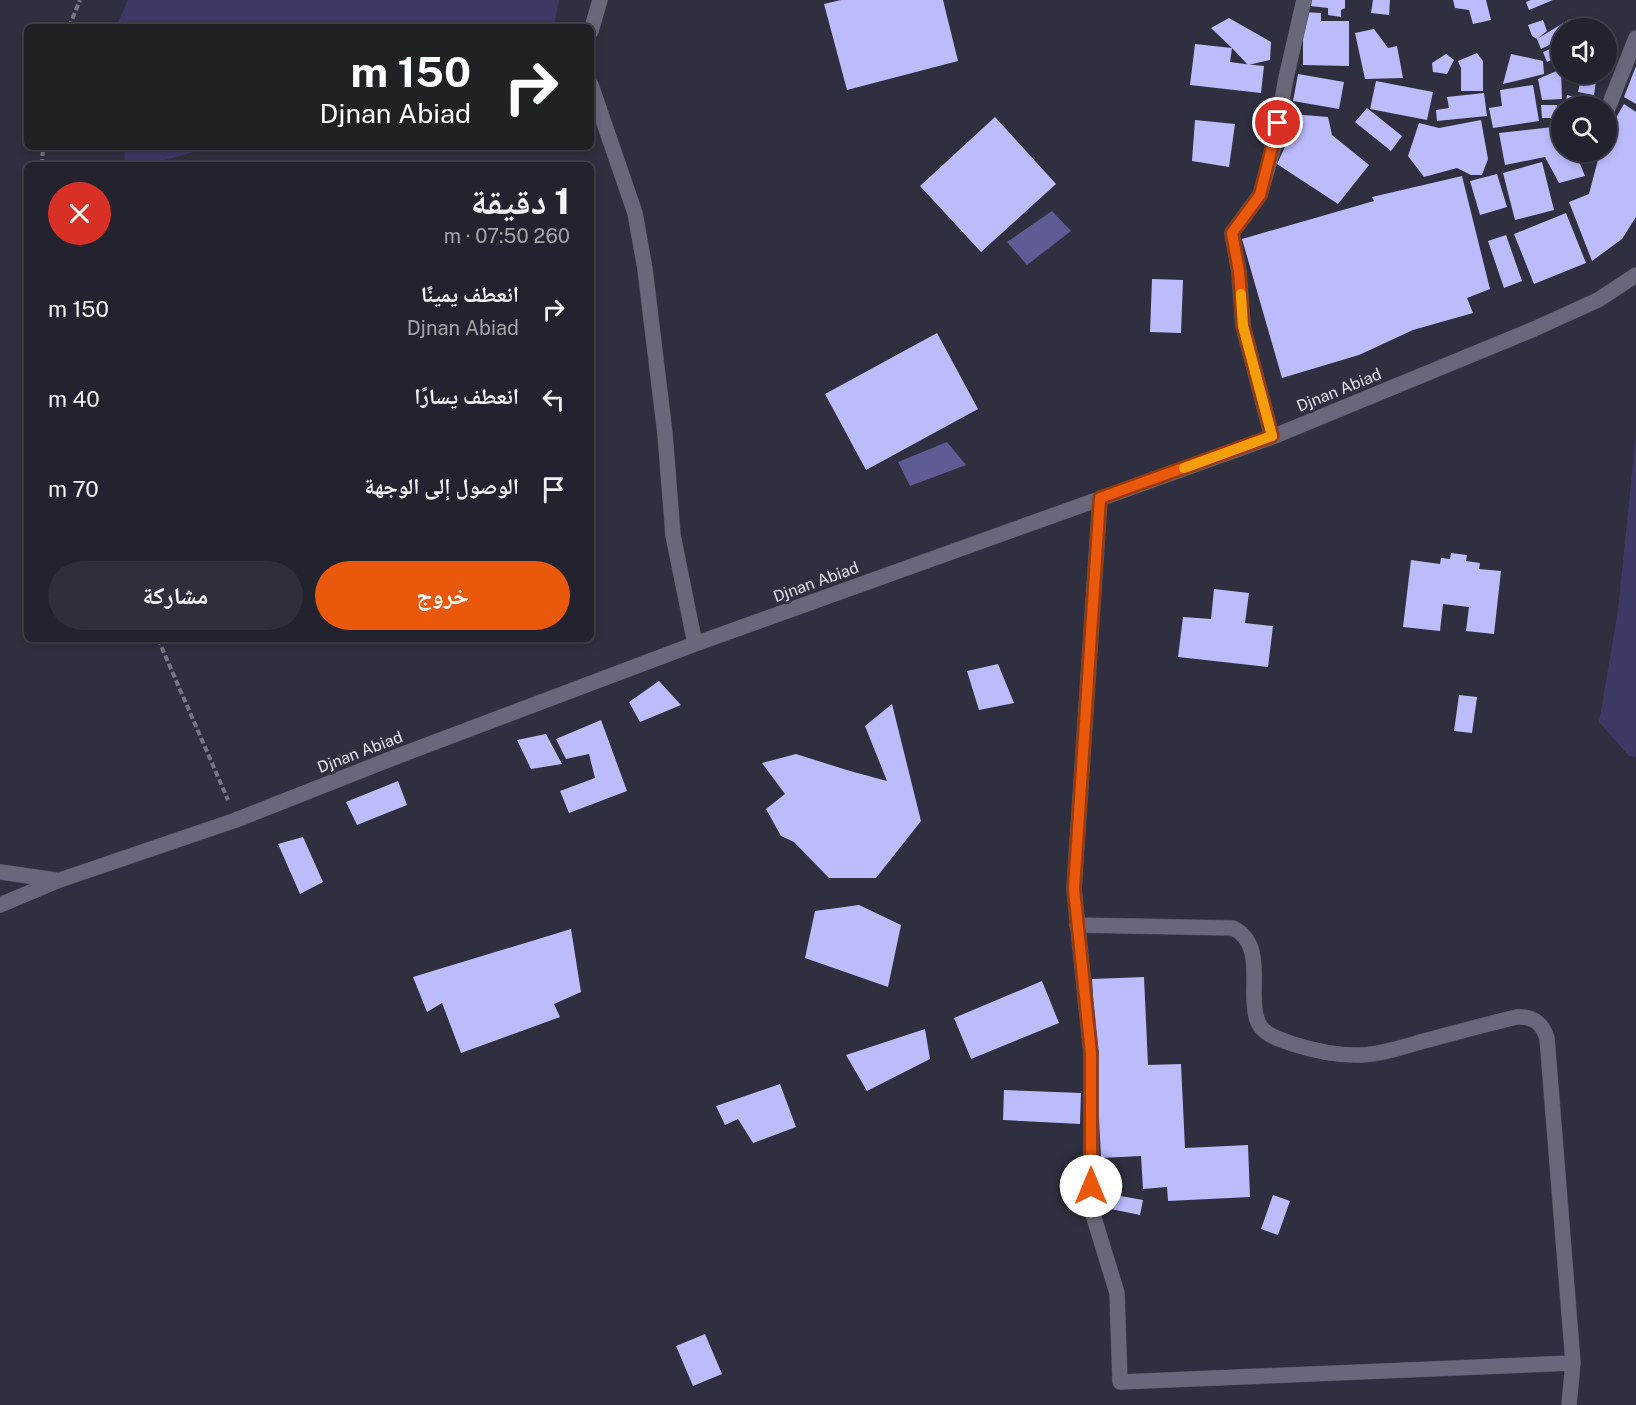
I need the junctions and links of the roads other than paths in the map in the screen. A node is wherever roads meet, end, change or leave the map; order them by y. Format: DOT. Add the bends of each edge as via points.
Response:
graph roads {
  1 [pos="600,0"];
  2 [pos="1304,0"];
  3 [pos="593,24"];
  4 [pos="1636,39"];
  5 [pos="594,94"];
  6 [pos="1613,96"];
  7 [pos="1636,275"];
  8 [pos="1272,436"];
  9 [pos="1100,498"];
  10 [pos="695,644"];
  11 [pos="0,872"];
  12 [pos="57,880"];
  13 [pos="0,905"];
  14 [pos="1077,925"];
  15 [pos="1572,1363"];
  16 [pos="1569,1405"];
  1 -- 3 [label="street"];
  2 -- 8 [label="street" via="1260,195 1232,233 1243,326"];
  4 -- 6 [label="street"];
  5 -- 10 [label="street" via="634,213 645,268 673,535"];
  7 -- 8 [label="street, Djnan Abiad" via="1598,300 1534,329"];
  8 -- 9 [label="street, Djnan Abiad"];
  9 -- 10 [label="street, Djnan Abiad"];
  9 -- 14 [label="street" via="1077,812"];
  10 -- 12 [label="street, Djnan Abiad" via="236,820"];
  11 -- 12 [label="street"];
  12 -- 13 [label="street, Djnan Abiad"];
  14 -- 15 [label="street" via="1233,928 1241,932 1254,957 1257,1023 1271,1036 1315,1050 1378,1053 1517,1017 1536,1020 1547,1038"];
  14 -- 15 [label="street" via="1091,1054 1091,1208 1117,1293 1120,1382"];
  15 -- 16 [label="street"];
}
